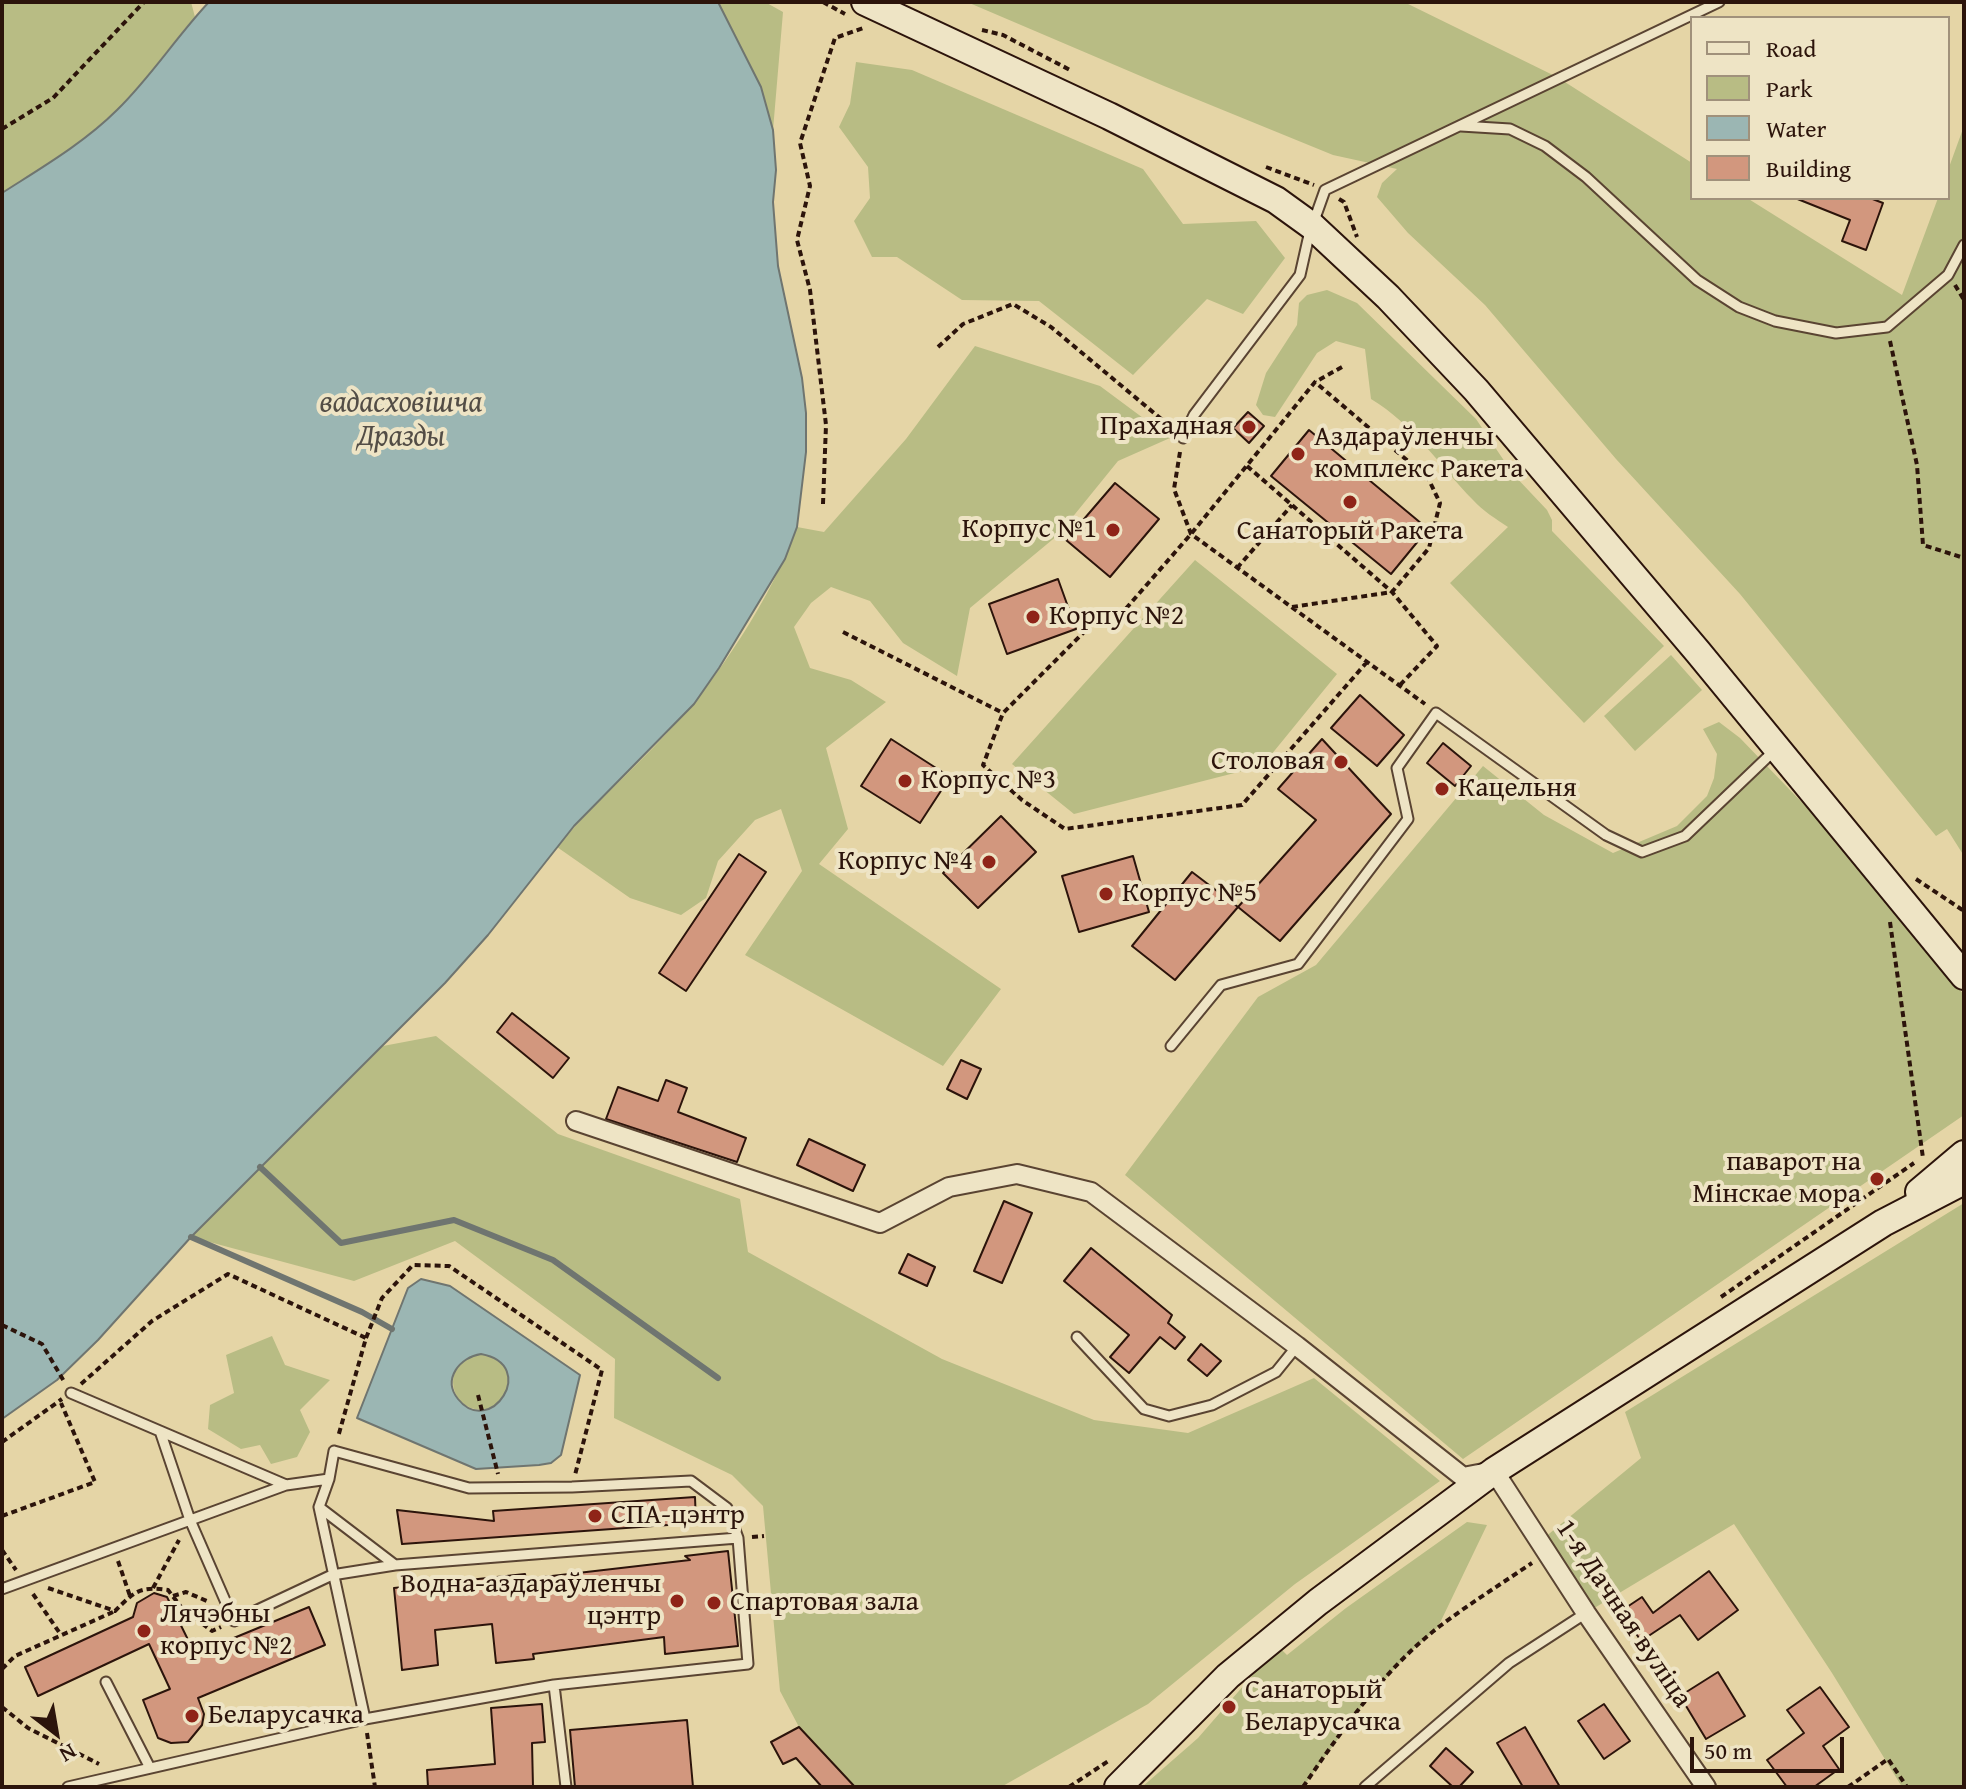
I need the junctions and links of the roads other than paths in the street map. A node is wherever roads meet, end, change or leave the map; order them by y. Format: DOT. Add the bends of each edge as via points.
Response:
graph roads {
  1 [pos="1719,2"];
  2 [pos="873,6"];
  3 [pos="1457,126"];
  4 [pos="1312,226"];
  5 [pos="1964,245"];
  6 [pos="1183,438"];
  7 [pos="1777,748"];
  8 [pos="1927,928"];
  9 [pos="1964,964"];
  10 [pos="1964,976"];
  11 [pos="1171,1046"];
  12 [pos="576,1121"];
  13 [pos="1964,1154"];
  14 [pos="1964,1181"];
  15 [pos="1883,1223"];
  16 [pos="1077,1337"];
  17 [pos="1297,1346"];
  18 [pos="71,1393"];
  19 [pos="160,1431"];
  20 [pos="1494,1471"];
  21 [pos="329,1479"];
  22 [pos="286,1485"];
  23 [pos="319,1507"];
  24 [pos="190,1520"];
  25 [pos="738,1538"];
  26 [pos="395,1565"];
  27 [pos="332,1575"];
  28 [pos="2,1589"];
  29 [pos="1586,1613"];
  30 [pos="106,1682"];
  31 [pos="554,1685"];
  32 [pos="365,1719"];
  33 [pos="150,1768"];
  34 [pos="68,1787"];
  35 [pos="566,1787"];
  36 [pos="1118,1787"];
  37 [pos="1365,1787"];
  38 [pos="1706,1787"];
  1 -- 3 [label="lane"];
  2 -- 4 [label="street" via="1176,149 1276,200"];
  3 -- 4 [label="lane" via="1325,190"];
  3 -- 5 [label="lane" via="1510,129 1545,146 1697,280 1739,307 1775,321 1836,333 1887,327 1948,275"];
  4 -- 6 [label="lane" via="1300,275 1194,415"];
  4 -- 7 [label="street" via="1476,390"];
  7 -- 8 [label="street"];
  7 -- 11 [label="lane" via="1685,836 1642,852 1606,835 1436,713 1397,768 1408,819 1298,964 1221,985"];
  8 -- 9 [label="street"];
  8 -- 10 [label="street"];
  12 -- 17 [label="street" via="880,1223 949,1187 1017,1174 1091,1192"];
  13 -- 15 [label="street"];
  14 -- 15 [label="street"];
  15 -- 20 [label="street"];
  16 -- 17 [label="lane" via="1144,1409 1169,1416 1212,1405 1276,1372"];
  17 -- 20 [label="street" via="1463,1477"];
  18 -- 19 [label="lane"];
  19 -- 22 [label="lane"];
  19 -- 24 [label="lane"];
  20 -- 29 [label="street, 1-я Дачная вуліца"];
  20 -- 36 [label="street" via="1228,1676"];
  21 -- 22 [label="lane"];
  21 -- 23 [label="lane"];
  21 -- 25 [label="lane" via="334,1451 469,1488 691,1481 727,1508"];
  22 -- 24 [label="lane"];
  23 -- 26 [label="lane"];
  23 -- 27 [label="lane"];
  24 -- 27 [label="lane" via="234,1621"];
  24 -- 28 [label="lane"];
  25 -- 26 [label="lane"];
  25 -- 31 [label="lane" via="748,1664"];
  26 -- 27 [label="lane"];
  27 -- 32 [label="lane"];
  29 -- 37 [label="lane" via="1509,1663"];
  29 -- 38 [label="street, 1-я Дачная вуліца"];
  30 -- 33 [label="lane"];
  31 -- 32 [label="lane"];
  31 -- 35 [label="lane"];
  32 -- 33 [label="lane"];
  33 -- 34 [label="lane"];
}
